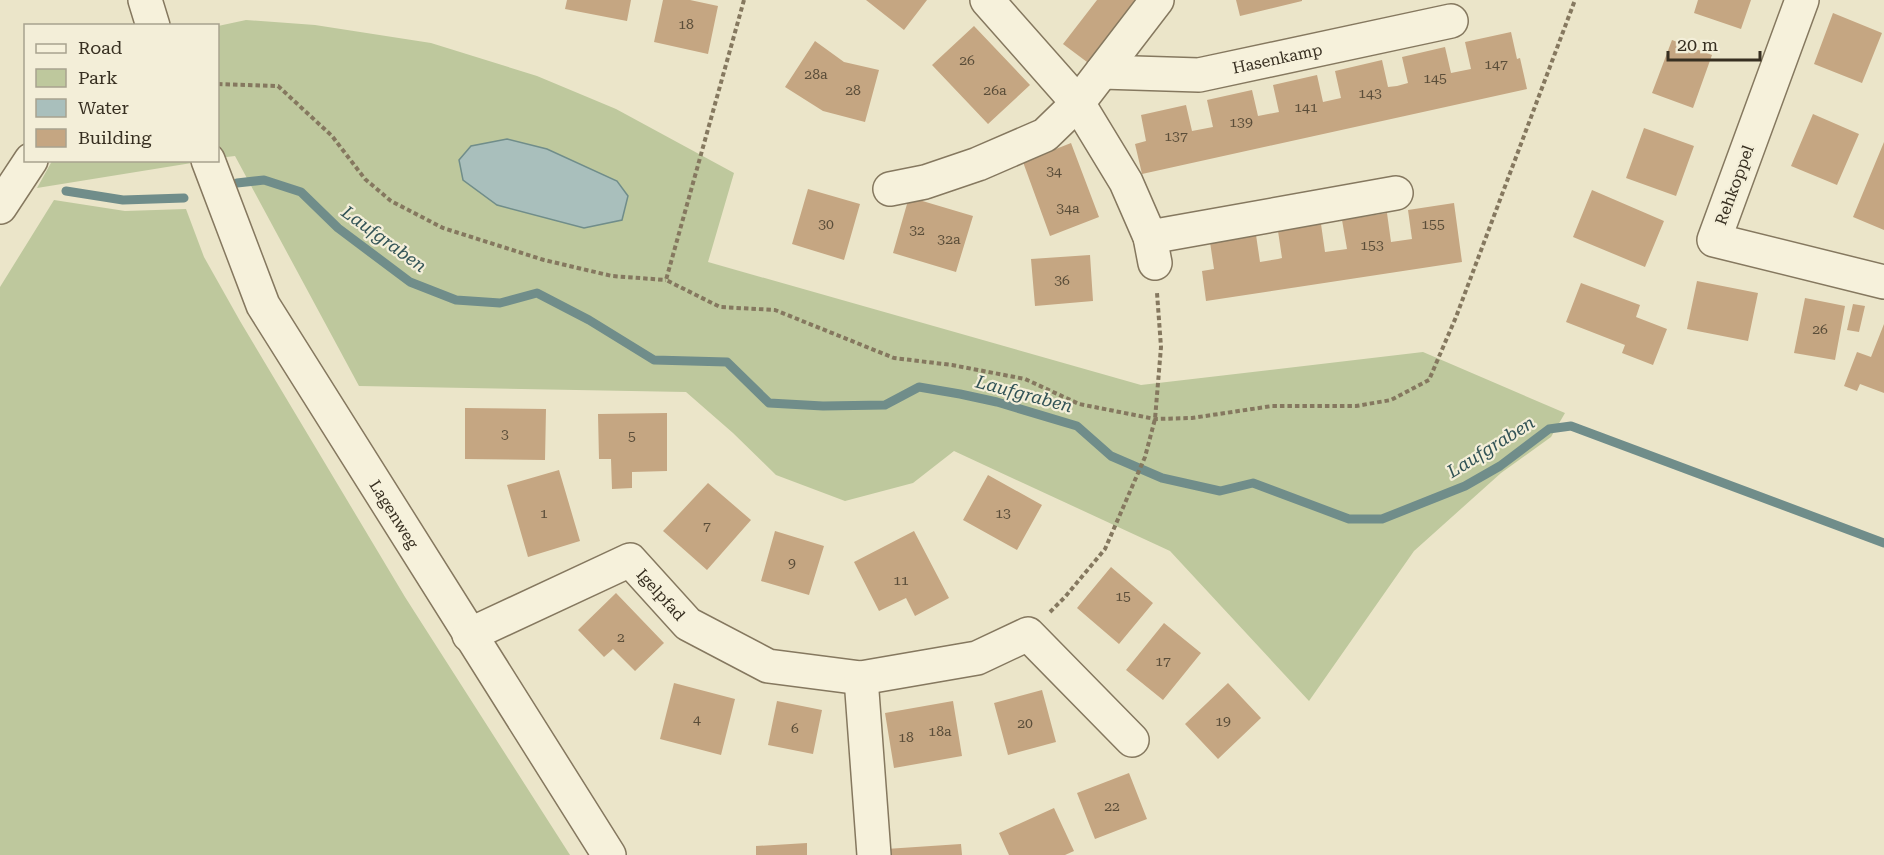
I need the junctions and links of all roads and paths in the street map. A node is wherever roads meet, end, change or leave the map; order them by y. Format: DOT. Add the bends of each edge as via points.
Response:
graph roads {
  1 [pos="145,0"];
  2 [pos="744,0"];
  3 [pos="987,0"];
  4 [pos="1157,0"];
  5 [pos="1575,0"];
  6 [pos="1802,0"];
  7 [pos="1451,21"];
  8 [pos="152,24"];
  9 [pos="1102,72"];
  10 [pos="219,84"];
  11 [pos="1078,103"];
  12 [pos="30,162"];
  13 [pos="209,162"];
  14 [pos="890,189"];
  15 [pos="1396,193"];
  16 [pos="0,207"];
  17 [pos="1153,250"];
  18 [pos="666,280"];
  19 [pos="1884,282"];
  20 [pos="1155,419"];
  21 [pos="1028,634"];
  22 [pos="469,635"];
  23 [pos="861,678"];
  24 [pos="1132,740"];
  25 [pos="609,855"];
  26 [pos="874,855"];
  1 -- 8 [label="street"];
  2 -- 18 [label="path"];
  3 -- 11 [label="street"];
  4 -- 9 [label="street"];
  5 -- 20 [label="path" via="1429,380 1390,400 1356,406 1272,406 1192,418"];
  6 -- 19 [label="street, Rehkoppel" via="1714,240"];
  7 -- 9 [label="street, Hasenkamp" via="1199,75"];
  9 -- 11 [label="street"];
  10 -- 18 [label="path" via="278,86 332,136 374,187 444,228 544,260 612,276"];
  11 -- 14 [label="street" via="1045,135 936,179"];
  11 -- 17 [label="street" via="1126,182"];
  12 -- 16 [label="street"];
  13 -- 22 [label="street, Lagenweg" via="263,305"];
  15 -- 17 [label="street"];
  17 -- 20 [label="path" via="1161,346"];
  18 -- 20 [label="path" via="720,307 775,310 894,358 1025,379 1079,404"];
  20 -- 21 [label="path" via="1145,457 1105,549"];
  21 -- 23 [label="street, Igelpfad" via="978,658"];
  21 -- 24 [label="street"];
  22 -- 23 [label="street, Igelpfad" via="630,560 688,624 768,666"];
  22 -- 25 [label="street, Lagenweg"];
  23 -- 26 [label="street"];
}
